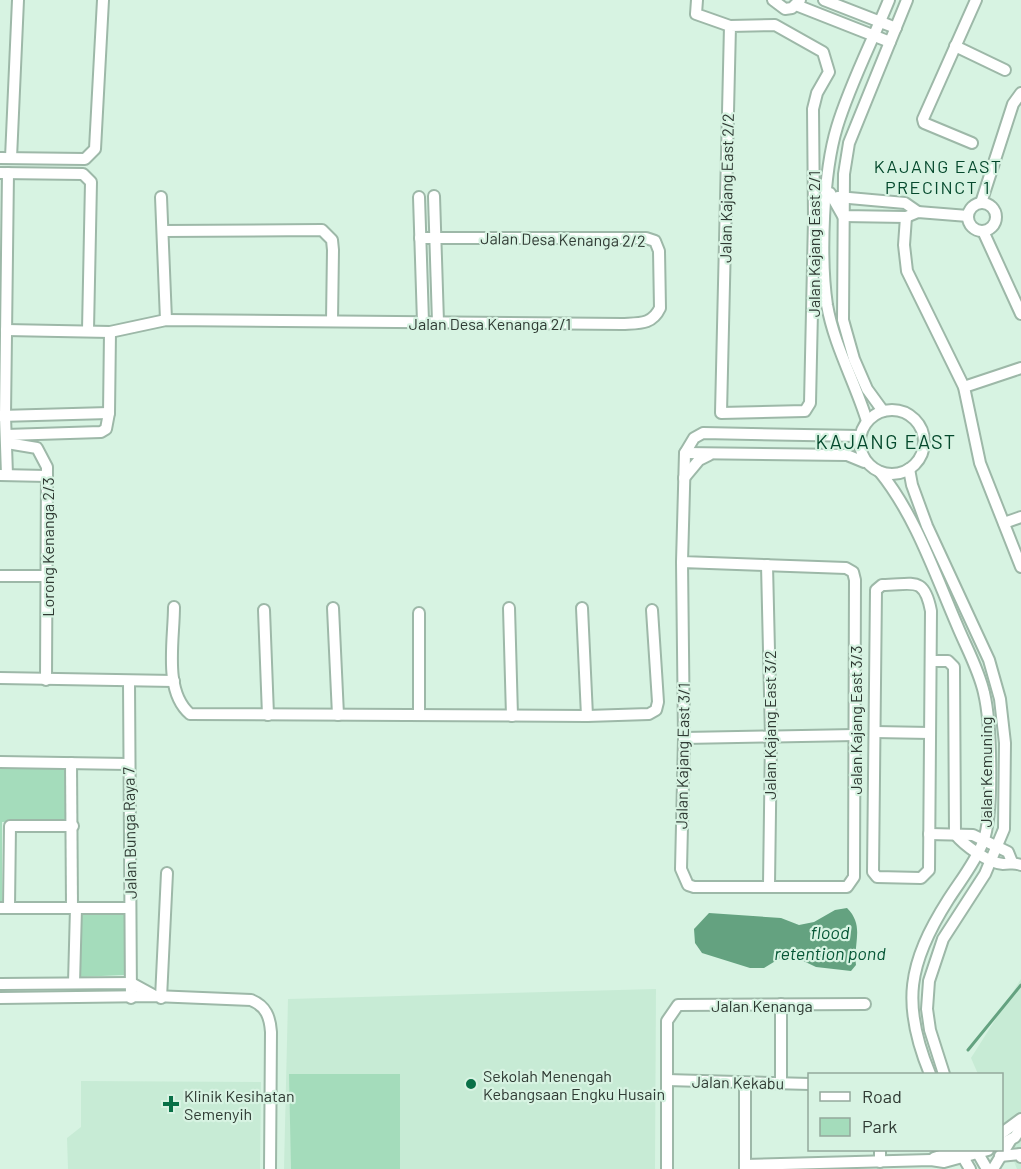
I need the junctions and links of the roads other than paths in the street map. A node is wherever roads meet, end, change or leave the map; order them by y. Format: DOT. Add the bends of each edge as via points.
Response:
graph roads {
  1 [pos="18,0"];
  2 [pos="103,0"];
  3 [pos="697,0"];
  4 [pos="824,0"];
  5 [pos="889,0"];
  6 [pos="907,0"];
  7 [pos="976,0"];
  8 [pos="798,3"];
  9 [pos="777,4"];
  10 [pos="880,21"];
  11 [pos="775,25"];
  12 [pos="730,26"];
  13 [pos="896,28"];
  14 [pos="875,36"];
  15 [pos="890,42"];
  16 [pos="955,46"];
  17 [pos="1005,70"];
  18 [pos="1021,93"];
  19 [pos="972,143"];
  20 [pos="6,158"];
  21 [pos="4,173"];
  22 [pos="827,187"];
  23 [pos="434,196"];
  24 [pos="843,196"];
  25 [pos="161,197"];
  26 [pos="419,197"];
  27 [pos="833,203"];
  28 [pos="981,203"];
  29 [pos="918,212"];
  30 [pos="826,216"];
  31 [pos="843,216"];
  32 [pos="968,216"];
  33 [pos="906,217"];
  34 [pos="164,231"];
  35 [pos="983,231"];
  36 [pos="420,238"];
  37 [pos="435,238"];
  38 [pos="4,254"];
  39 [pos="1007,287"];
  40 [pos="1021,297"];
  41 [pos="1021,314"];
  42 [pos="166,320"];
  43 [pos="332,321"];
  44 [pos="423,322"];
  45 [pos="438,322"];
  46 [pos="648,322"];
  47 [pos="6,330"];
  48 [pos="88,330"];
  49 [pos="110,332"];
  50 [pos="1021,368"];
  51 [pos="964,387"];
  52 [pos="883,411"];
  53 [pos="109,413"];
  54 [pos="721,413"];
  55 [pos="3,416"];
  56 [pos="867,422"];
  57 [pos="860,436"];
  58 [pos="7,439"];
  59 [pos="685,453"];
  60 [pos="712,454"];
  61 [pos="864,462"];
  62 [pos="909,469"];
  63 [pos="880,472"];
  64 [pos="4,474"];
  65 [pos="47,476"];
  66 [pos="684,478"];
  67 [pos="1021,517"];
  68 [pos="1004,523"];
  69 [pos="682,562"];
  70 [pos="767,565"];
  71 [pos="1021,567"];
  72 [pos="0,576"];
  73 [pos="48,576"];
  74 [pos="940,586"];
  75 [pos="174,607"];
  76 [pos="333,608"];
  77 [pos="509,608"];
  78 [pos="582,608"];
  79 [pos="264,610"];
  80 [pos="652,610"];
  81 [pos="931,611"];
  82 [pos="419,613"];
  83 [pos="931,661"];
  84 [pos="0,678"];
  85 [pos="46,680"];
  86 [pos="174,681"];
  87 [pos="129,682"];
  88 [pos="268,715"];
  89 [pos="338,715"];
  90 [pos="419,715"];
  91 [pos="512,716"];
  92 [pos="587,716"];
  93 [pos="875,732"];
  94 [pos="930,733"];
  95 [pos="855,735"];
  96 [pos="771,736"];
  97 [pos="684,738"];
  98 [pos="0,762"];
  99 [pos="71,763"];
  100 [pos="128,764"];
  101 [pos="988,821"];
  102 [pos="73,826"];
  103 [pos="929,834"];
  104 [pos="955,834"];
  105 [pos="973,835"];
  106 [pos="984,840"];
  107 [pos="967,848"];
  108 [pos="978,853"];
  109 [pos="1005,858"];
  110 [pos="969,869"];
  111 [pos="166,873"];
  112 [pos="854,877"];
  113 [pos="769,885"];
  114 [pos="5,908"];
  115 [pos="74,908"];
  116 [pos="130,908"];
  117 [pos="74,983"];
  118 [pos="131,983"];
  119 [pos="0,984"];
  120 [pos="158,997"];
  121 [pos="0,998"];
  122 [pos="131,998"];
  123 [pos="781,1004"];
  124 [pos="865,1004"];
  125 [pos="930,1073"];
  126 [pos="944,1073"];
  127 [pos="667,1080"];
  128 [pos="745,1083"];
  129 [pos="781,1084"];
  130 [pos="808,1084"];
  131 [pos="1021,1119"];
  132 [pos="1010,1137"];
  133 [pos="1003,1150"];
  134 [pos="880,1151"];
  135 [pos="981,1151"];
  136 [pos="1003,1151"];
  137 [pos="960,1155"];
  138 [pos="1000,1156"];
  139 [pos="1021,1157"];
  140 [pos="928,1160"];
  141 [pos="880,1162"];
  142 [pos="895,1166"];
  143 [pos="745,1167"];
  144 [pos="270,1169"];
  145 [pos="666,1169"];
  146 [pos="970,1169"];
  147 [pos="987,1169"];
  148 [pos="993,1169"];
  1 -- 20 [label="street"];
  2 -- 20 [label="street" via="94,148 85,159"];
  3 -- 12 [label="street" via="696,14"];
  4 -- 10 [label="street"];
  5 -- 10 [label="street"];
  6 -- 13 [label="street"];
  7 -- 16 [label="street"];
  8 -- 9 [label="street"];
  8 -- 14 [label="street"];
  9 -- 11 [label="street"];
  10 -- 13 [label="street"];
  10 -- 14 [label="street"];
  11 -- 12 [label="street"];
  11 -- 54 [label="street, Jalan Kajang East 2/1" via="823,52 829,72 813,109 810,403 805,411"];
  12 -- 54 [label="street, Jalan Kajang East 2/2"];
  13 -- 15 [label="street"];
  14 -- 15 [label="street"];
  14 -- 22 [label="street" via="837,126"];
  15 -- 24 [label="street" via="849,144"];
  16 -- 17 [label="street"];
  16 -- 19 [label="street" via="923,119 924,123"];
  18 -- 28 [label="street" via="1013,104"];
  21 -- 38 [label="street"];
  21 -- 48 [label="street" via="83,174 91,182"];
  22 -- 27 [label="street"];
  22 -- 30 [label="street"];
  23 -- 37 [label="street"];
  24 -- 27 [label="street"];
  24 -- 29 [label="street" via="905,203"];
  24 -- 31 [label="street"];
  25 -- 34 [label="street"];
  26 -- 36 [label="street"];
  27 -- 30 [label="street"];
  27 -- 31 [label="street"];
  28 -- 32 [label="street" via="971,208"];
  28 -- 35 [label="street" via="992,207 996,218"];
  29 -- 32 [label="street"];
  29 -- 33 [label="street"];
  30 -- 56 [label="street" via="827,303 833,331"];
  31 -- 33 [label="street"];
  31 -- 52 [label="street" via="843,320 862,379"];
  32 -- 35 [label="street" via="972,227"];
  33 -- 51 [label="street" via="907,271"];
  34 -- 42 [label="street"];
  34 -- 43 [label="street" via="322,230 332,240"];
  35 -- 39 [label="street"];
  36 -- 37 [label="street, Jalan Desa Kenanga 2/2"];
  36 -- 44 [label="street"];
  37 -- 45 [label="street"];
  37 -- 46 [label="street, Jalan Desa Kenanga 2/2" via="655,241 659,250 660,308"];
  38 -- 47 [label="street"];
  39 -- 40 [label="street"];
  39 -- 41 [label="street"];
  42 -- 43 [label="street, Jalan Desa Kenanga 2/1"];
  42 -- 49 [label="street, Jalan Desa Kenanga 2/1"];
  43 -- 44 [label="street, Jalan Desa Kenanga 2/1"];
  44 -- 45 [label="street, Jalan Desa Kenanga 2/1"];
  45 -- 46 [label="street, Jalan Desa Kenanga 2/1"];
  47 -- 48 [label="street, Jalan Desa Kenanga 2/1"];
  47 -- 55 [label="street"];
  48 -- 49 [label="street, Jalan Desa Kenanga 2/1"];
  49 -- 53 [label="street"];
  50 -- 51 [label="street"];
  51 -- 68 [label="street" via="980,463"];
  52 -- 56 [label="street"];
  52 -- 62 [label="street" via="903,411 919,424 924,443 922,454"];
  53 -- 55 [label="street"];
  53 -- 58 [label="street" via="109,425 101,432"];
  55 -- 58 [label="street"];
  56 -- 57 [label="street"];
  57 -- 59 [label="street" via="703,433 694,438"];
  57 -- 61 [label="street"];
  58 -- 64 [label="street"];
  58 -- 65 [label="street, Lorong Kenanga 2/3" via="37,448 45,459"];
  59 -- 60 [label="street"];
  59 -- 66 [label="street, Jalan Kajang East 3/1"];
  60 -- 61 [label="street" via="848,455"];
  60 -- 66 [label="street" via="699,460"];
  61 -- 63 [label="street"];
  62 -- 63 [label="street" via="900,474"];
  62 -- 109 [label="street, Jalan Kemuning" via="927,526 984,649 1000,699 1005,743"];
  63 -- 74 [label="street, Jalan Kemuning" via="897,493"];
  64 -- 65 [label="street"];
  65 -- 73 [label="street, Lorong Kenanga 2/3"];
  66 -- 69 [label="street, Jalan Kajang East 3/1"];
  67 -- 68 [label="street"];
  68 -- 71 [label="street"];
  69 -- 70 [label="street"];
  69 -- 97 [label="street, Jalan Kajang East 3/1"];
  70 -- 95 [label="street, Jalan Kajang East 3/3" via="846,568 853,572"];
  70 -- 96 [label="street, Jalan Kajang East 3/2"];
  72 -- 73 [label="street"];
  73 -- 85 [label="street, Lorong Kenanga 2/3"];
  74 -- 81 [label="street"];
  74 -- 101 [label="street, Jalan Kemuning" via="984,692"];
  75 -- 86 [label="street"];
  76 -- 89 [label="street"];
  77 -- 91 [label="street"];
  78 -- 92 [label="street"];
  79 -- 88 [label="street"];
  80 -- 92 [label="street" via="656,710 649,714"];
  81 -- 83 [label="street"];
  81 -- 93 [label="street" via="928,592 919,585 882,585 876,590"];
  82 -- 90 [label="street"];
  83 -- 94 [label="street"];
  83 -- 104 [label="street" via="948,662 954,667"];
  84 -- 85 [label="street"];
  85 -- 87 [label="street"];
  86 -- 87 [label="street"];
  86 -- 88 [label="street" via="178,699 190,714"];
  87 -- 100 [label="street, Jalan Bunga Raya 7"];
  88 -- 89 [label="street"];
  89 -- 90 [label="street"];
  90 -- 91 [label="street"];
  91 -- 92 [label="street"];
  93 -- 94 [label="street"];
  93 -- 103 [label="street" via="874,876 921,878 929,870"];
  94 -- 103 [label="street"];
  95 -- 96 [label="street"];
  95 -- 112 [label="street, Jalan Kajang East 3/3"];
  96 -- 97 [label="street"];
  96 -- 113 [label="street, Jalan Kajang East 3/2"];
  97 -- 113 [label="street, Jalan Kajang East 3/1" via="681,869 688,885"];
  98 -- 99 [label="street"];
  99 -- 100 [label="street"];
  99 -- 102 [label="street"];
  100 -- 116 [label="street, Jalan Bunga Raya 7"];
  101 -- 105 [label="street"];
  101 -- 106 [label="street, Jalan Kemuning"];
  102 -- 114 [label="street" via="10,826"];
  102 -- 115 [label="street"];
  103 -- 104 [label="street"];
  104 -- 105 [label="street"];
  104 -- 107 [label="street"];
  105 -- 106 [label="street"];
  106 -- 108 [label="street, Jalan Kemuning"];
  106 -- 109 [label="street"];
  107 -- 108 [label="street"];
  107 -- 110 [label="street"];
  108 -- 109 [label="street"];
  108 -- 110 [label="street, Jalan Kemuning"];
  109 -- 126 [label="street, Jalan Kemuning" via="985,874 943,939 929,981 930,1030"];
  110 -- 125 [label="street, Jalan Kemuning" via="926,934 912,993 912,1018"];
  111 -- 120 [label="street"];
  112 -- 113 [label="street, Jalan Kajang East 3/1" via="848,887"];
  114 -- 115 [label="street"];
  115 -- 116 [label="street"];
  115 -- 117 [label="street"];
  116 -- 118 [label="street, Jalan Bunga Raya 7"];
  117 -- 118 [label="street"];
  117 -- 119 [label="street"];
  118 -- 120 [label="street"];
  118 -- 122 [label="street, Jalan Bunga Raya 7"];
  120 -- 122 [label="street"];
  120 -- 144 [label="street" via="251,1000 265,1010 271,1032"];
  121 -- 122 [label="street"];
  123 -- 124 [label="street, Jalan Kenanga"];
  123 -- 127 [label="street, Jalan Kenanga" via="678,1005 667,1021"];
  123 -- 129 [label="street"];
  127 -- 128 [label="street, Jalan Kekabu"];
  127 -- 145 [label="street"];
  128 -- 129 [label="street, Jalan Kekabu"];
  128 -- 143 [label="street"];
  129 -- 130 [label="street, Jalan Kekabu"];
  131 -- 132 [label="street"];
  132 -- 133 [label="street"];
  132 -- 139 [label="street"];
  134 -- 141 [label="street"];
  135 -- 137 [label="street"];
  135 -- 147 [label="street"];
  136 -- 138 [label="street"];
  137 -- 140 [label="street"];
  137 -- 140 [label="street" via="944,1162"];
  137 -- 146 [label="street"];
  138 -- 139 [label="street" via="1013,1153"];
  138 -- 148 [label="street"];
  140 -- 142 [label="street"];
  141 -- 142 [label="street"];
  141 -- 143 [label="street"];
}
